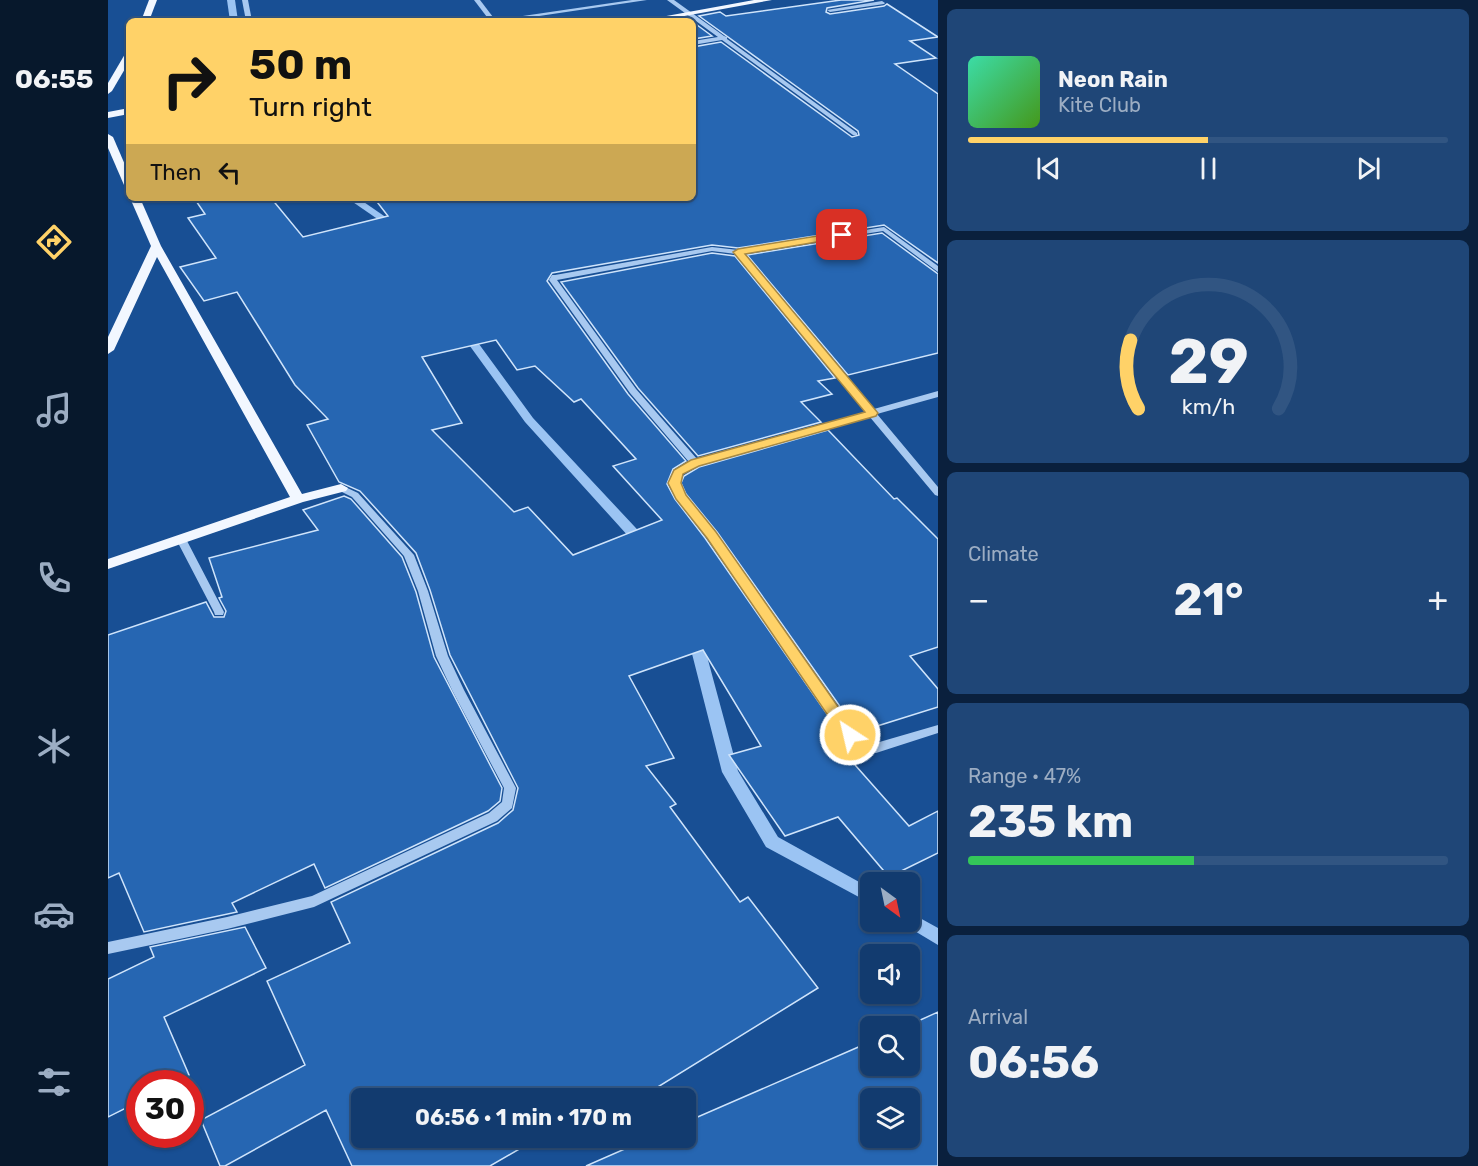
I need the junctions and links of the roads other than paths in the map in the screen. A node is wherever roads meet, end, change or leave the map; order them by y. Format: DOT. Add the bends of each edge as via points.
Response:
graph roads {
  1 [pos="153,0"];
  2 [pos="245,0"];
  3 [pos="477,0"];
  4 [pos="644,0"];
  5 [pos="670,0"];
  6 [pos="768,0"];
  7 [pos="854,0"];
  8 [pos="882,3"];
  9 [pos="861,6"];
  10 [pos="830,10"];
  11 [pos="552,13"];
  12 [pos="688,13"];
  13 [pos="519,17"];
  14 [pos="146,18"];
  15 [pos="248,18"];
  16 [pos="491,18"];
  17 [pos="558,18"];
  18 [pos="660,18"];
  19 [pos="695,18"];
  20 [pos="696,18"];
  21 [pos="725,38"];
  22 [pos="696,43"];
  23 [pos="126,59"];
  24 [pos="108,90"];
  25 [pos="126,112"];
  26 [pos="108,115"];
  27 [pos="855,134"];
  28 [pos="108,138"];
  29 [pos="126,178"];
  30 [pos="136,201"];
  31 [pos="156,246"];
  32 [pos="738,252"];
  33 [pos="938,270"];
  34 [pos="108,350"];
  35 [pos="938,394"];
  36 [pos="872,413"];
  37 [pos="695,463"];
  38 [pos="341,488"];
  39 [pos="938,493"];
  40 [pos="298,499"];
  41 [pos="181,539"];
  42 [pos="108,564"];
  43 [pos="219,612"];
  44 [pos="938,729"];
  45 [pos="108,948"];
  1 -- 14 [label="main road"];
  2 -- 15 [label="street"];
  3 -- 16 [label="street"];
  4 -- 11 [label="street"];
  5 -- 12 [label="street"];
  6 -- 12 [label="main road"];
  7 -- 9 [label="street"];
  8 -- 9 [label="street"];
  9 -- 10 [label="street"];
  11 -- 13 [label="street"];
  11 -- 17 [label="street"];
  12 -- 18 [label="main road"];
  12 -- 19 [label="street"];
  20 -- 21 [label="street"];
  21 -- 22 [label="street"];
  21 -- 27 [label="street"];
  23 -- 24 [label="main road"];
  25 -- 26 [label="main road"];
  28 -- 29 [label="main road"];
  30 -- 31 [label="main road"];
  31 -- 34 [label="main road"];
  31 -- 40 [label="main road"];
  32 -- 33 [label="street" via="884,229"];
  32 -- 36 [label="street"];
  32 -- 37 [label="street" via="712,249 553,280 633,391"];
  35 -- 36 [label="street"];
  36 -- 37 [label="street"];
  36 -- 39 [label="street"];
  37 -- 44 [label="street" via="678,472 674,483 680,496 850,735 859,743 876,748"];
  38 -- 40 [label="main road"];
  38 -- 45 [label="street" via="355,495 409,555 442,656 510,788 508,804 493,817 314,901"];
  40 -- 41 [label="main road"];
  41 -- 42 [label="main road"];
  41 -- 43 [label="street"];
}
